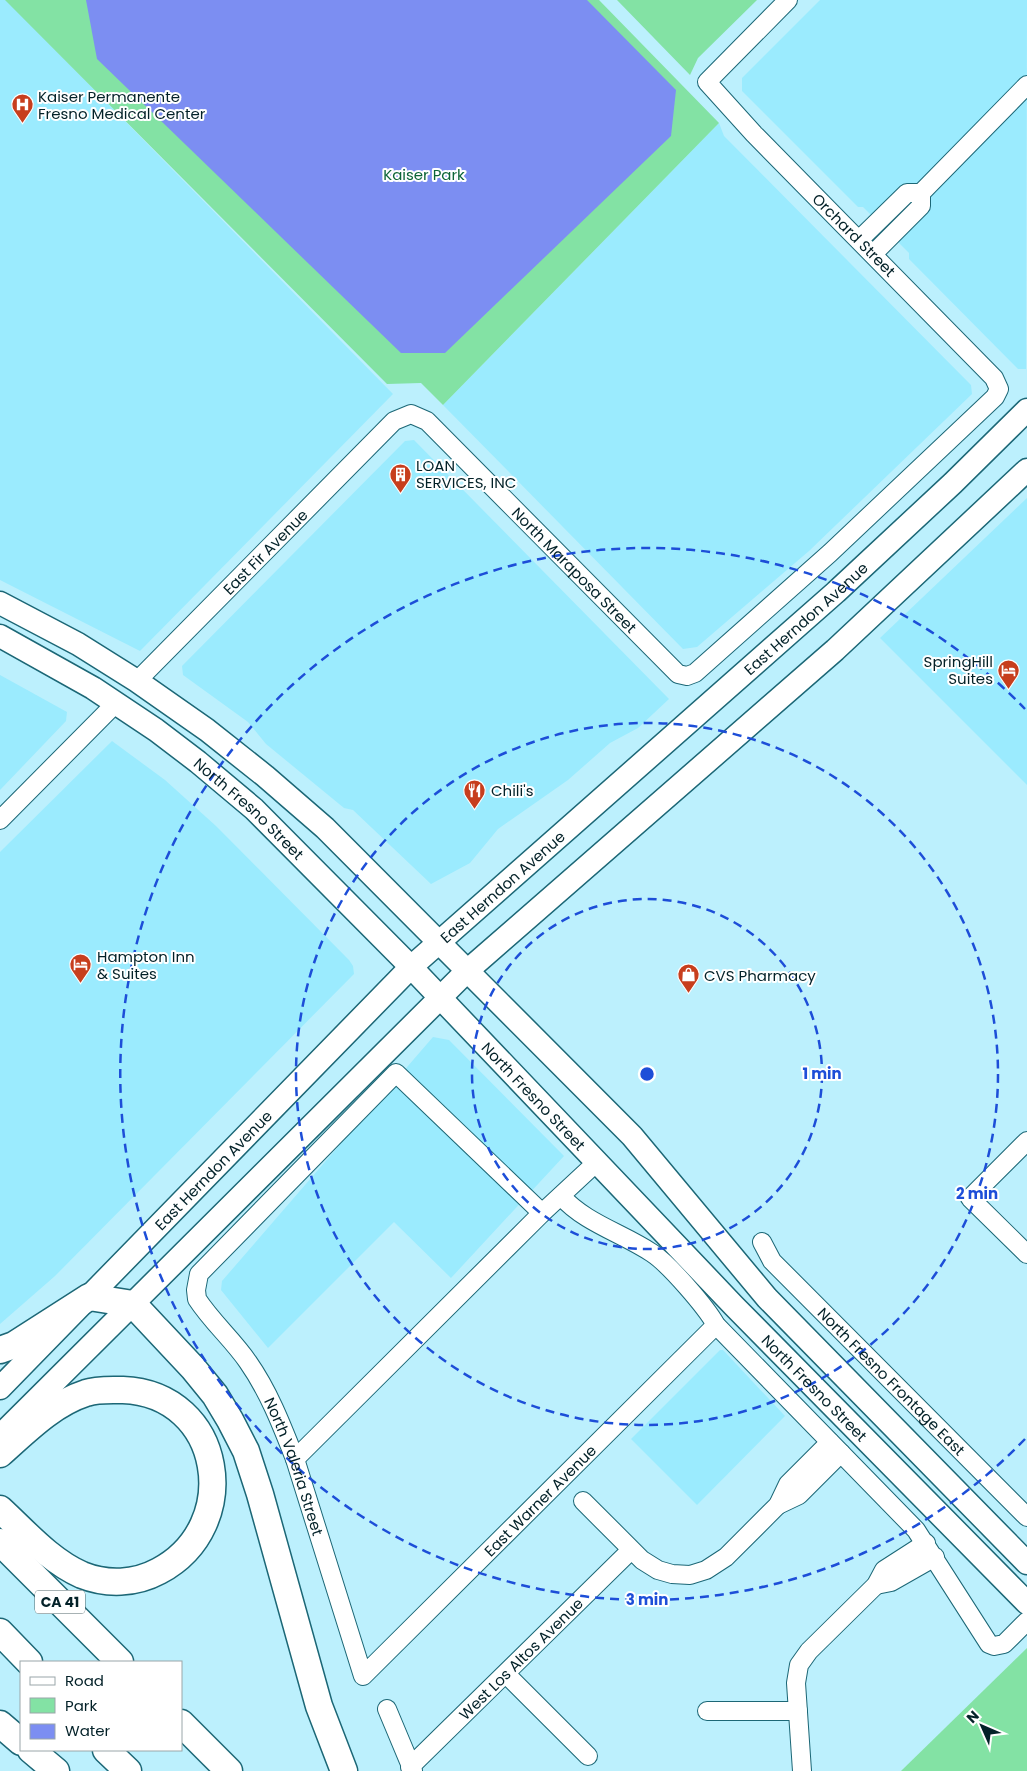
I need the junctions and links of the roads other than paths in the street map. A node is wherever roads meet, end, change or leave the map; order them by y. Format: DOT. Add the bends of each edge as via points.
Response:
graph roads {
  1 [pos="788,0"];
  2 [pos="1027,85"];
  3 [pos="921,193"];
  4 [pos="859,240"];
  5 [pos="873,254"];
  6 [pos="999,389"];
  7 [pos="1027,410"];
  8 [pos="394,421"];
  9 [pos="1027,470"];
  10 [pos="0,602"];
  11 [pos="4,638"];
  12 [pos="687,676"];
  13 [pos="137,681"];
  14 [pos="116,703"];
  15 [pos="265,776"];
  16 [pos="0,820"];
  17 [pos="438,942"];
  18 [pos="411,967"];
  19 [pos="467,970"];
  20 [pos="439,996"];
  21 [pos="1027,1140"];
  22 [pos="598,1161"];
  23 [pos="561,1196"];
  24 [pos="542,1213"];
  25 [pos="762,1242"];
  26 [pos="1027,1254"];
  27 [pos="89,1297"];
  28 [pos="133,1304"];
  29 [pos="716,1324"];
  30 [pos="0,1350"];
  31 [pos="0,1388"];
  32 [pos="0,1436"];
  33 [pos="835,1448"];
  34 [pos="0,1454"];
  35 [pos="295,1459"];
  36 [pos="583,1501"];
  37 [pos="0,1509"];
  38 [pos="1027,1517"];
  39 [pos="0,1542"];
  40 [pos="631,1550"];
  41 [pos="930,1550"];
  42 [pos="1027,1563"];
  43 [pos="1027,1603"];
  44 [pos="1027,1621"];
  45 [pos="0,1632"];
  46 [pos="0,1651"];
  47 [pos="28,1661"];
  48 [pos="119,1661"];
  49 [pos="20,1670"];
  50 [pos="506,1674"];
  51 [pos="363,1676"];
  52 [pos="387,1709"];
  53 [pos="798,1711"];
  54 [pos="707,1712"];
  55 [pos="0,1724"];
  56 [pos="182,1724"];
  57 [pos="20,1741"];
  58 [pos="32,1751"];
  59 [pos="107,1751"];
  60 [pos="116,1751"];
  61 [pos="588,1756"];
  62 [pos="412,1769"];
  63 [pos="56,1771"];
  64 [pos="128,1771"];
  65 [pos="135,1771"];
  66 [pos="229,1771"];
  67 [pos="344,1771"];
  68 [pos="802,1771"];
  1 -- 4 [label="street, Orchard Street" via="707,82"];
  2 -- 3 [label="street"];
  3 -- 4 [label="street" via="907,193"];
  3 -- 5 [label="street" via="921,206"];
  4 -- 5 [label="street, Orchard Street"];
  5 -- 6 [label="street, Orchard Street" via="994,378"];
  6 -- 12 [label="street, East Herndon Avenue" via="950,442 830,553 695,673"];
  7 -- 17 [label="main road, East Herndon Avenue" via="836,592"];
  8 -- 12 [label="street, North Maraposa Street" via="411,414 427,422 678,674"];
  8 -- 13 [label="street, East Fir Avenue"];
  9 -- 19 [label="main road" via="835,650"];
  10 -- 13 [label="main road, North Fresno Street" via="78,644"];
  11 -- 13 [label="main road" via="28,636 112,683 123,685"];
  11 -- 14 [label="main road, North Fresno Street"];
  13 -- 15 [label="main road, North Fresno Street"];
  14 -- 15 [label="main road" via="128,699 138,701 241,777"];
  14 -- 16 [label="street"];
  14 -- 18 [label="main road, North Fresno Street" via="198,762 254,809"];
  15 -- 17 [label="main road, North Fresno Street" via="325,828"];
  17 -- 18 [label="main road, East Herndon Avenue"];
  17 -- 19 [label="main road, North Fresno Street"];
  18 -- 20 [label="main road, North Fresno Street"];
  18 -- 27 [label="main road, East Herndon Avenue"];
  19 -- 20 [label="main road"];
  19 -- 42 [label="main road, North Fresno Street" via="632,1136 767,1298"];
  20 -- 22 [label="main road, North Fresno Street"];
  20 -- 28 [label="main road"];
  21 -- 26 [label="street" via="970,1198"];
  22 -- 23 [label="street"];
  22 -- 43 [label="main road, North Fresno Street" via="741,1314"];
  23 -- 24 [label="street"];
  23 -- 29 [label="street" via="573,1210 654,1254 708,1310"];
  24 -- 35 [label="street"];
  24 -- 35 [label="street, North Valeria Street" via="396,1073 199,1274 197,1299 249,1363 264,1388"];
  25 -- 38 [label="street, North Fresno Frontage East" via="772,1261"];
  27 -- 28 [label="highway"];
  27 -- 30 [label="highway" via="14,1345"];
  27 -- 31 [label="main road, East Herndon Avenue"];
  28 -- 32 [label="main road"];
  28 -- 67 [label="highway" via="215,1395 246,1452 320,1706"];
  29 -- 33 [label="street"];
  29 -- 51 [label="street, East Warner Avenue"];
  33 -- 40 [label="street" via="799,1495 778,1505 726,1557 706,1570 690,1576 672,1574 658,1570"];
  33 -- 41 [label="street" via="916,1530"];
  34 -- 37 [label="highway" via="60,1404 88,1392 128,1391 162,1399 190,1422 209,1454 213,1479 209,1513 199,1536 164,1568 132,1581 95,1579 70,1569"];
  35 -- 51 [label="street, North Valeria Street"];
  36 -- 40 [label="street"];
  39 -- 48 [label="highway, CA 41"];
  40 -- 50 [label="street, West Los Altos Avenue"];
  41 -- 44 [label="street" via="989,1644 1004,1644"];
  41 -- 53 [label="street" via="884,1570 876,1585 809,1651 799,1665 796,1683"];
  45 -- 47 [label="highway"];
  46 -- 49 [label="highway"];
  50 -- 61 [label="street"];
  50 -- 62 [label="street, West Los Altos Avenue"];
  52 -- 62 [label="street"];
  53 -- 54 [label="street"];
  53 -- 68 [label="street"];
  55 -- 57 [label="highway"];
  56 -- 66 [label="highway"];
  58 -- 63 [label="highway"];
  59 -- 64 [label="highway"];
  60 -- 65 [label="highway"];
}
